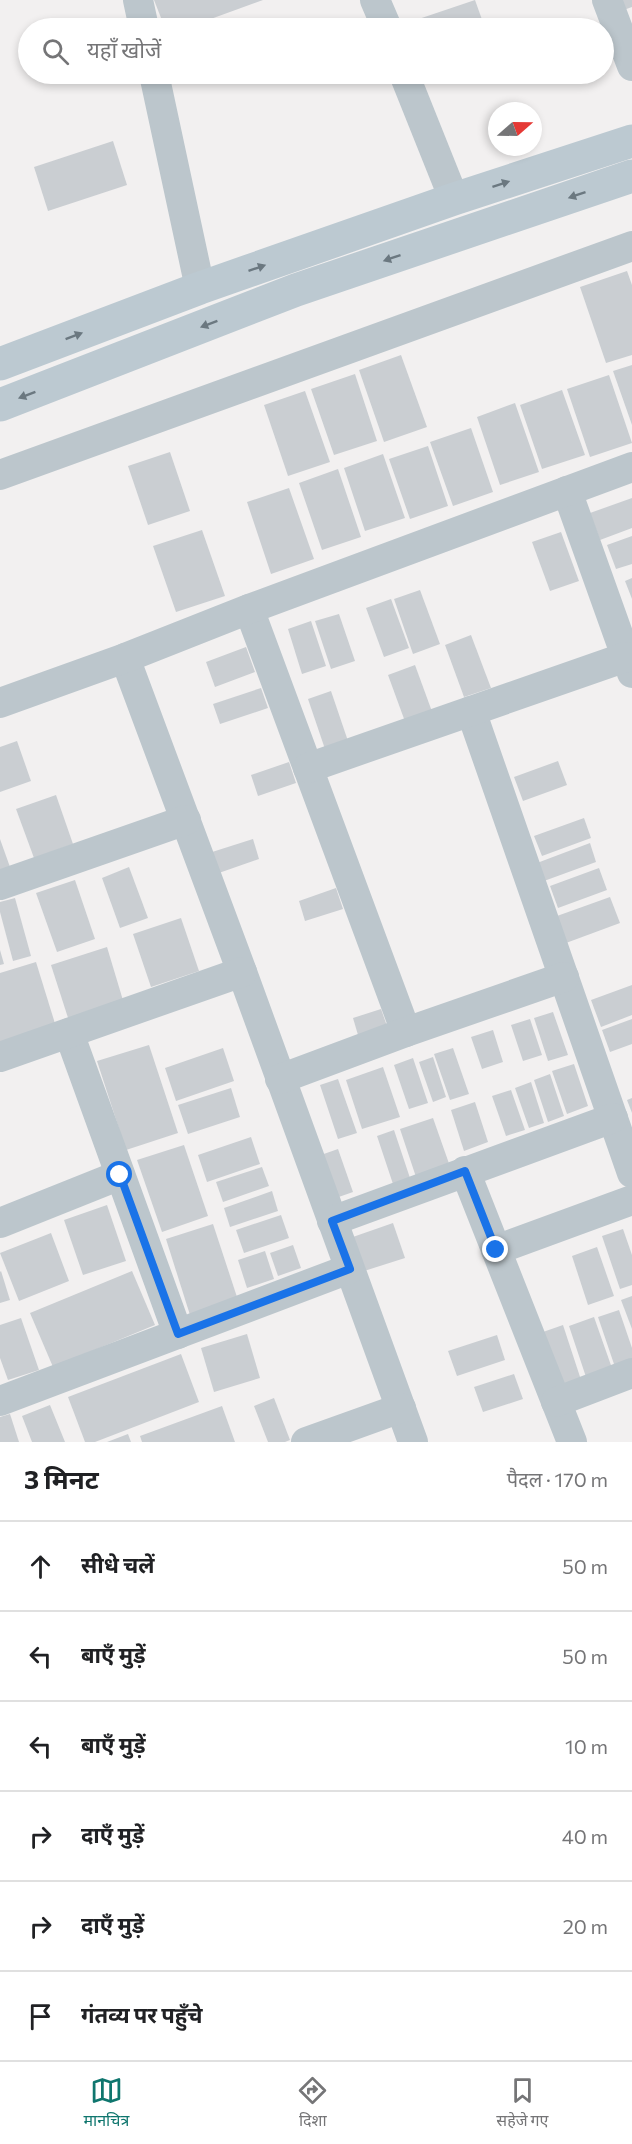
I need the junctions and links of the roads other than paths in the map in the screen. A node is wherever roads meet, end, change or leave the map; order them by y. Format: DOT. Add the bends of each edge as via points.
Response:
graph roads {
  1 [pos="138,0"];
  2 [pos="375,0"];
  3 [pos="607,0"];
  4 [pos="142,18"];
  5 [pos="383,18"];
  6 [pos="614,18"];
  7 [pos="614,18"];
  8 [pos="632,66"];
  9 [pos="156,84"];
  10 [pos="408,84"];
  11 [pos="632,141"];
  12 [pos="632,176"];
  13 [pos="454,199"];
  14 [pos="632,246"];
  15 [pos="200,288"];
  16 [pos="0,364"];
  17 [pos="0,405"];
  18 [pos="632,467"];
  19 [pos="0,475"];
  20 [pos="567,491"];
  21 [pos="249,609"];
  22 [pos="125,658"];
  23 [pos="629,665"];
  24 [pos="0,703"];
  25 [pos="471,711"];
  26 [pos="308,768"];
  27 [pos="186,819"];
  28 [pos="0,885"];
  29 [pos="242,972"];
  30 [pos="564,977"];
  31 [pos="406,1032"];
  32 [pos="69,1033"];
  33 [pos="0,1057"];
  34 [pos="280,1079"];
  35 [pos="613,1118"];
  36 [pos="465,1171"];
  37 [pos="632,1173"];
  38 [pos="120,1175"];
  39 [pos="632,1200"];
  40 [pos="332,1221"];
  41 [pos="0,1222"];
  42 [pos="496,1250"];
  43 [pos="350,1269"];
  44 [pos="178,1334"];
  45 [pos="632,1373"];
  46 [pos="0,1401"];
  47 [pos="556,1402"];
  48 [pos="401,1408"];
  49 [pos="306,1442"];
  50 [pos="413,1442"];
  51 [pos="572,1442"];
  1 -- 4 [label="street"];
  2 -- 5 [label="street"];
  3 -- 6 [label="street"];
  7 -- 8 [label="street"];
  9 -- 15 [label="street"];
  10 -- 13 [label="street"];
  13 -- 11 [label="street, one-way"];
  12 -- 17 [label="street, one-way" via="296,290"];
  15 -- 13 [label="street, one-way"];
  14 -- 19 [label="street"];
  16 -- 15 [label="street, one-way"];
  18 -- 20 [label="street"];
  20 -- 21 [label="street"];
  20 -- 23 [label="street"];
  21 -- 22 [label="street"];
  21 -- 26 [label="street"];
  22 -- 24 [label="street"];
  22 -- 27 [label="street"];
  23 -- 25 [label="street"];
  25 -- 26 [label="street"];
  25 -- 30 [label="street"];
  26 -- 31 [label="street"];
  27 -- 28 [label="street"];
  27 -- 29 [label="street"];
  29 -- 32 [label="street"];
  29 -- 34 [label="street"];
  30 -- 31 [label="street"];
  30 -- 35 [label="street"];
  31 -- 34 [label="street"];
  32 -- 33 [label="street"];
  32 -- 38 [label="street"];
  34 -- 40 [label="street"];
  35 -- 36 [label="street"];
  35 -- 37 [label="street"];
  36 -- 40 [label="street"];
  36 -- 42 [label="street"];
  38 -- 41 [label="street"];
  38 -- 44 [label="street"];
  39 -- 42 [label="street"];
  40 -- 43 [label="street"];
  42 -- 47 [label="street"];
  43 -- 44 [label="street"];
  43 -- 48 [label="street"];
  44 -- 46 [label="street"];
  45 -- 47 [label="street"];
  47 -- 51 [label="street"];
  48 -- 49 [label="street"];
  48 -- 50 [label="street"];
}
